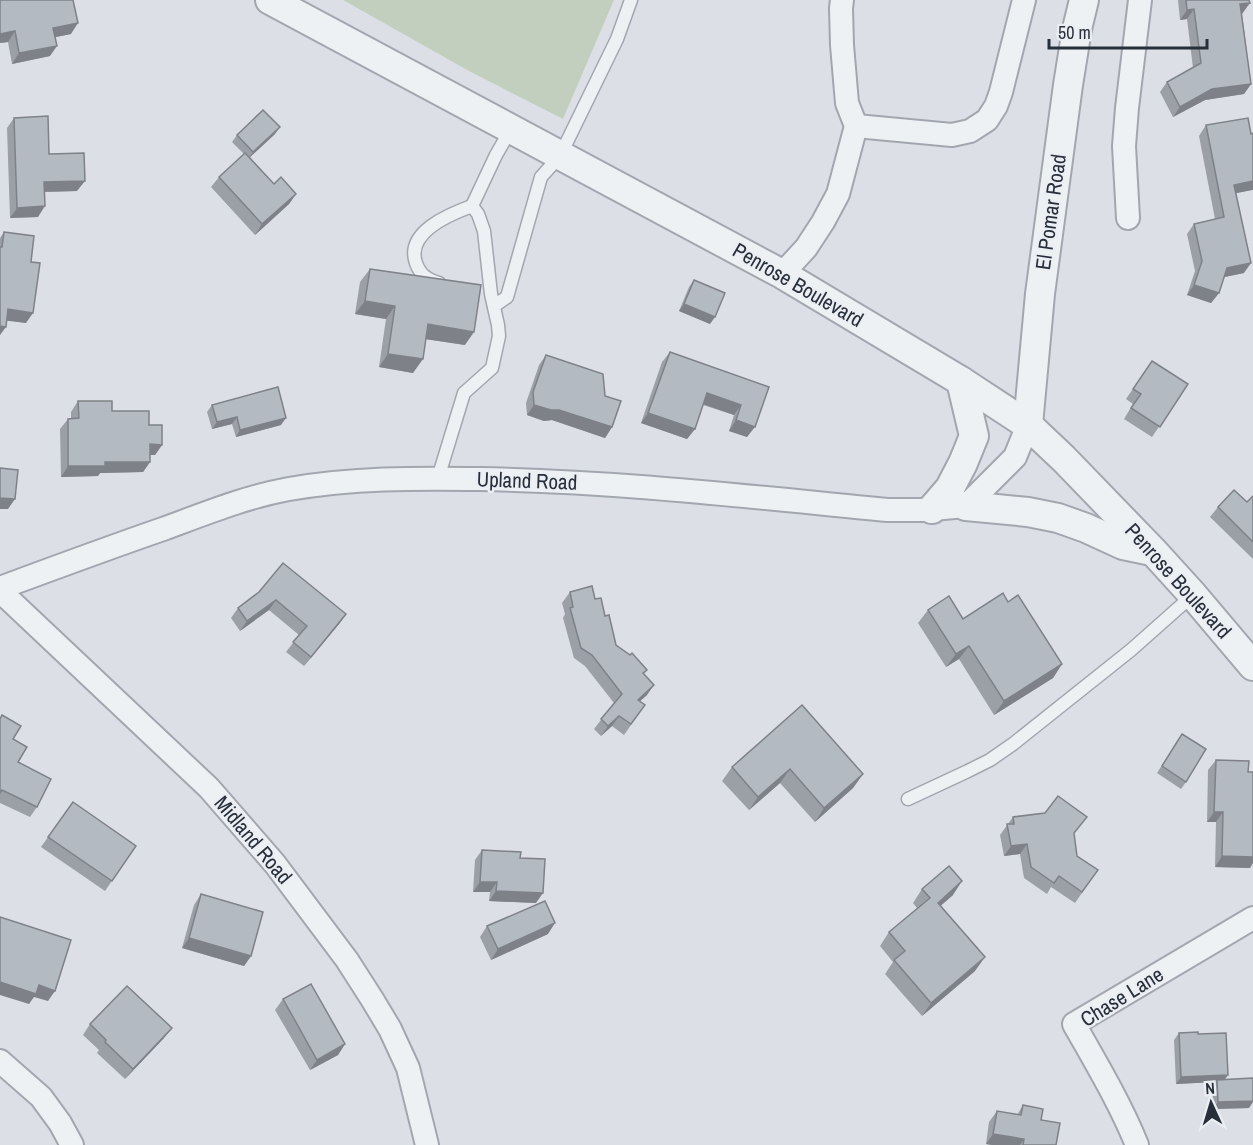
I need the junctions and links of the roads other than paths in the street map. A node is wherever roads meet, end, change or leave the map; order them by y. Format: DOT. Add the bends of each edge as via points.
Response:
graph roads {
  1 [pos="270,0"];
  2 [pos="631,0"];
  3 [pos="842,0"];
  4 [pos="1024,0"];
  5 [pos="1084,0"];
  6 [pos="1140,0"];
  7 [pos="856,126"];
  8 [pos="511,129"];
  9 [pos="560,156"];
  10 [pos="472,206"];
  11 [pos="1128,218"];
  12 [pos="782,274"];
  13 [pos="490,281"];
  14 [pos="448,285"];
  15 [pos="475,290"];
  16 [pos="494,306"];
  17 [pos="961,381"];
  18 [pos="1028,425"];
  19 [pos="438,478"];
  20 [pos="966,506"];
  21 [pos="932,509"];
  22 [pos="1153,551"];
  23 [pos="0,590"];
  24 [pos="1193,595"];
  25 [pos="1253,666"];
  26 [pos="908,799"];
  27 [pos="1253,918"];
  28 [pos="0,1061"];
  29 [pos="72,1145"];
  30 [pos="427,1145"];
  31 [pos="1137,1145"];
  1 -- 8 [label="street, Penrose Boulevard"];
  2 -- 9 [label="lane" via="617,39"];
  3 -- 7 [label="street" via="847,103"];
  4 -- 7 [label="street" via="1001,92 987,120 970,131 952,135"];
  5 -- 18 [label="street, El Pomar Road" via="1041,282"];
  6 -- 11 [label="street" via="1124,146"];
  7 -- 12 [label="street" via="838,194 806,248"];
  8 -- 9 [label="street, Penrose Boulevard"];
  8 -- 10 [label="lane"];
  9 -- 12 [label="street, Penrose Boulevard"];
  9 -- 16 [label="lane" via="542,177 507,297"];
  10 -- 13 [label="lane" via="484,231"];
  10 -- 14 [label="lane" via="443,218 421,236 415,248 415,261 422,275"];
  12 -- 17 [label="street, Penrose Boulevard"];
  13 -- 15 [label="lane"];
  13 -- 16 [label="lane"];
  16 -- 19 [label="lane" via="499,336 492,368 464,393"];
  17 -- 18 [label="street, Penrose Boulevard"];
  17 -- 21 [label="street" via="974,436 950,488"];
  18 -- 20 [label="street" via="1015,457"];
  18 -- 22 [label="street, Penrose Boulevard"];
  19 -- 21 [label="street, Upland Road" via="617,485 888,510"];
  19 -- 23 [label="street, Upland Road" via="322,484 243,500"];
  20 -- 21 [label="street, Upland Road"];
  20 -- 22 [label="street" via="1058,518 1123,545"];
  22 -- 24 [label="street, Penrose Boulevard"];
  23 -- 30 [label="street, Midland Road" via="209,789 275,864 347,960 390,1029 408,1068"];
  24 -- 25 [label="street, Penrose Boulevard"];
  24 -- 26 [label="lane" via="1013,744 968,771"];
  27 -- 31 [label="street, Chase Lane" via="1074,1024"];
  28 -- 29 [label="street" via="40,1097"];
}
